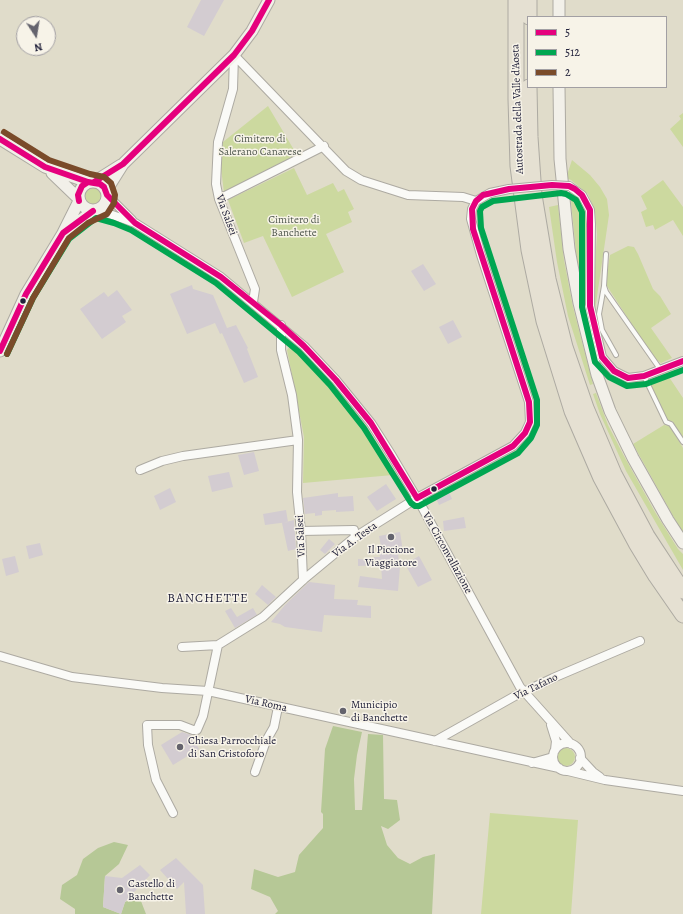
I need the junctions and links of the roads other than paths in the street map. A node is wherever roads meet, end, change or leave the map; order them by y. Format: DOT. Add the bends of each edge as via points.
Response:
graph roads {
  1 [pos="268,0"];
  2 [pos="516,0"];
  3 [pos="529,0"];
  4 [pos="559,0"];
  5 [pos="529,16"];
  6 [pos="559,16"];
  7 [pos="234,55"];
  8 [pos="529,88"];
  9 [pos="559,88"];
  10 [pos="0,139"];
  11 [pos="324,146"];
  12 [pos="123,164"];
  13 [pos="45,167"];
  14 [pos="91,182"];
  15 [pos="107,193"];
  16 [pos="79,199"];
  17 [pos="219,199"];
  18 [pos="476,201"];
  19 [pos="95,210"];
  20 [pos="135,223"];
  21 [pos="63,233"];
  22 [pos="606,254"];
  23 [pos="604,286"];
  24 [pos="253,302"];
  25 [pos="281,325"];
  26 [pos="0,351"];
  27 [pos="616,355"];
  28 [pos="683,361"];
  29 [pos="660,369"];
  30 [pos="644,376"];
  31 [pos="298,440"];
  32 [pos="683,442"];
  33 [pos="140,470"];
  34 [pos="417,498"];
  35 [pos="301,531"];
  36 [pos="355,537"];
  37 [pos="683,543"];
  38 [pos="303,580"];
  39 [pos="683,591"];
  40 [pos="683,615"];
  41 [pos="640,641"];
  42 [pos="218,645"];
  43 [pos="182,647"];
  44 [pos="0,656"];
  45 [pos="208,691"];
  46 [pos="524,692"];
  47 [pos="278,707"];
  48 [pos="550,722"];
  49 [pos="435,741"];
  50 [pos="571,744"];
  51 [pos="554,753"];
  52 [pos="580,758"];
  53 [pos="531,763"];
  54 [pos="559,768"];
  55 [pos="568,771"];
  56 [pos="255,772"];
  57 [pos="605,780"];
  58 [pos="683,791"];
  59 [pos="173,814"];
  1 -- 7 [label="main road" via="252,31"];
  2 -- 40 [label="highway, Autostrada della Valle d'Aosta" via="518,166 529,250 544,321 572,411 601,478 636,543"];
  3 -- 5 [label="highway"];
  4 -- 6 [label="main road"];
  7 -- 11 [label="street"];
  7 -- 12 [label="main road"];
  7 -- 17 [label="street, Via Salsei" via="233,89 217,149 216,184"];
  8 -- 39 [label="highway, Autostrada della Valle d'Aosta" via="534,195 548,279 565,347 586,408 614,474 647,536"];
  9 -- 37 [label="main road" via="560,159 569,248 579,303 597,375 610,411 633,458"];
  10 -- 13 [label="main road"];
  11 -- 17 [label="street"];
  11 -- 18 [label="street" via="346,170 361,180 408,195 463,197"];
  12 -- 14 [label="main road"];
  12 -- 15 [label="main road"];
  13 -- 14 [label="main road"];
  13 -- 16 [label="main road"];
  14 -- 15 [label="main road" via="104,186"];
  14 -- 16 [label="main road" via="79,190"];
  15 -- 19 [label="main road" via="105,204"];
  15 -- 20 [label="street, Via Circonvallazione"];
  16 -- 19 [label="main road" via="84,208"];
  16 -- 21 [label="main road"];
  17 -- 24 [label="street, Via Salsei" via="255,289"];
  18 -- 30 [label="street, bridge" via="490,193 552,185 569,186 582,195 590,210 590,306 602,357 620,376"];
  18 -- 34 [label="street, Via A. Testa" via="472,209 473,229 529,402 530,422 525,433 513,446"];
  19 -- 20 [label="street, Via Circonvallazione"];
  19 -- 21 [label="main road"];
  20 -- 24 [label="street, Via Circonvallazione" via="191,256"];
  21 -- 26 [label="main road" via="26,294"];
  22 -- 23 [label="lane"];
  23 -- 27 [label="lane" via="599,314 602,330"];
  23 -- 29 [label="lane"];
  24 -- 25 [label="street, Via Circonvallazione"];
  25 -- 31 [label="street, Via Salsei" via="281,350 292,395"];
  25 -- 34 [label="street, Via Circonvallazione" via="336,380 371,424"];
  28 -- 29 [label="street"];
  29 -- 30 [label="street"];
  30 -- 32 [label="lane" via="666,422 671,424"];
  31 -- 33 [label="street" via="183,456"];
  31 -- 35 [label="street, Via Salsei" via="297,492"];
  34 -- 36 [label="street, Via A. Testa"];
  34 -- 46 [label="street, Via Circonvallazione"];
  35 -- 36 [label="street" via="354,530"];
  35 -- 38 [label="street, Via Salsei"];
  36 -- 38 [label="street, Via A. Testa"];
  38 -- 42 [label="street, Via A. Testa" via="263,618"];
  41 -- 46 [label="street, Via Tafano"];
  42 -- 43 [label="street"];
  42 -- 45 [label="street"];
  44 -- 45 [label="street, Via Roma" via="72,677"];
  45 -- 47 [label="street, Via Roma"];
  45 -- 59 [label="street" via="197,730 180,725 147,725 148,745 156,780"];
  46 -- 48 [label="street, Via Circonvallazione"];
  46 -- 49 [label="street, Via Tafano"];
  47 -- 49 [label="street, Via Roma"];
  47 -- 56 [label="street" via="274,727"];
  48 -- 50 [label="street, Via Circonvallazione"];
  48 -- 51 [label="street, Via Circonvallazione" via="556,741"];
  49 -- 53 [label="street, Via Roma"];
  50 -- 51 [label="street" via="562,744"];
  50 -- 52 [label="street" via="578,750"];
  51 -- 53 [label="street, Via Roma"];
  51 -- 54 [label="street" via="553,761"];
  52 -- 55 [label="street" via="578,765"];
  52 -- 57 [label="street"];
  53 -- 54 [label="street, Via Roma"];
  54 -- 55 [label="street"];
  55 -- 57 [label="street"];
  57 -- 58 [label="street"];
}
